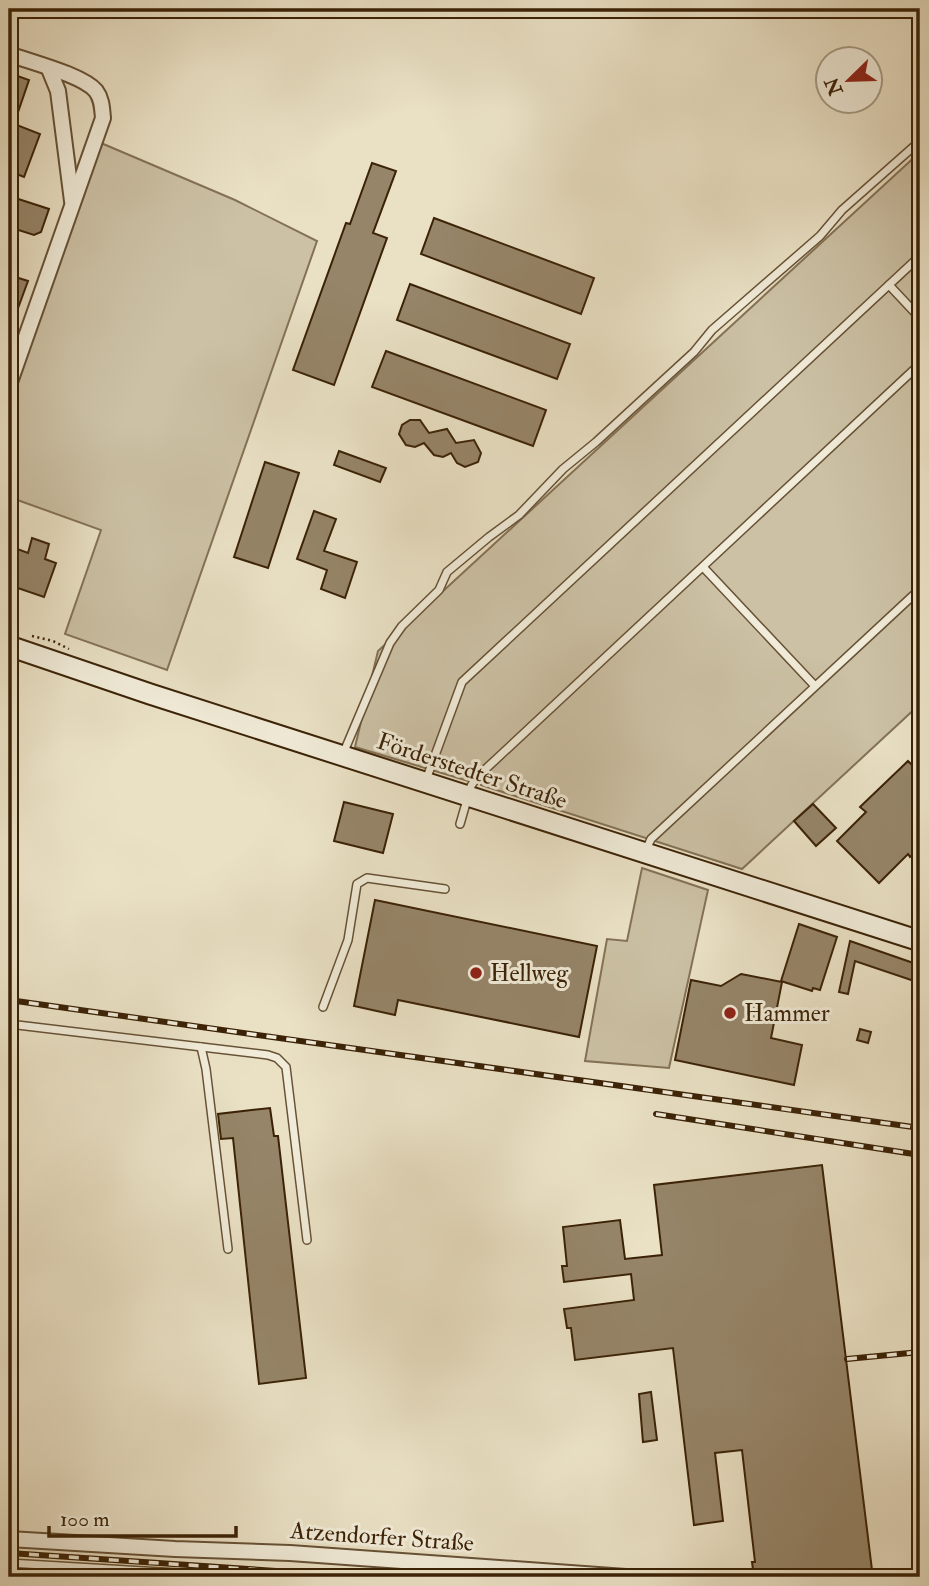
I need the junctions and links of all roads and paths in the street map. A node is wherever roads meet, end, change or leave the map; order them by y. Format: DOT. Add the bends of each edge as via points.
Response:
graph roads {
  1 [pos="9,54"];
  2 [pos="49,69"];
  3 [pos="920,141"];
  4 [pos="72,205"];
  5 [pos="920,256"];
  6 [pos="889,285"];
  7 [pos="920,318"];
  8 [pos="920,365"];
  9 [pos="9,385"];
  10 [pos="704,568"];
  11 [pos="920,589"];
  12 [pos="9,646"];
  13 [pos="815,686"];
  14 [pos="342,755"];
  15 [pos="425,781"];
  16 [pos="468,795"];
  17 [pos="460,824"];
  18 [pos="645,852"];
  19 [pos="445,889"];
  20 [pos="920,941"];
  21 [pos="323,1007"];
  22 [pos="9,1024"];
  23 [pos="201,1047"];
  24 [pos="307,1240"];
  25 [pos="228,1249"];
  26 [pos="9,1539"];
  27 [pos="9,1563"];
  28 [pos="246,1577"];
  29 [pos="626,1577"];
  1 -- 2 [label="street"];
  2 -- 4 [label="street" via="58,91"];
  2 -- 4 [label="street" via="86,82 102,102 99,135"];
  3 -- 14 [label="lane" via="519,514 447,572 439,590 390,643"];
  4 -- 9 [label="street"];
  5 -- 6 [label="lane"];
  6 -- 7 [label="lane"];
  6 -- 15 [label="lane" via="462,682"];
  8 -- 10 [label="lane"];
  10 -- 13 [label="lane"];
  10 -- 16 [label="lane" via="477,777"];
  11 -- 13 [label="lane"];
  12 -- 14 [label="main road, Förderstedter Straße"];
  13 -- 18 [label="lane" via="651,839"];
  14 -- 15 [label="main road, Förderstedter Straße"];
  15 -- 16 [label="main road, Förderstedter Straße"];
  16 -- 17 [label="lane"];
  16 -- 18 [label="main road, Förderstedter Straße"];
  18 -- 20 [label="main road, Förderstedter Straße"];
  19 -- 21 [label="lane" via="367,878 357,884 348,940"];
  22 -- 23 [label="lane"];
  23 -- 24 [label="lane" via="268,1055 286,1067"];
  23 -- 25 [label="lane"];
  26 -- 29 [label="street, Atzendorfer Straße"];
  27 -- 28 [label="lane"];
}
